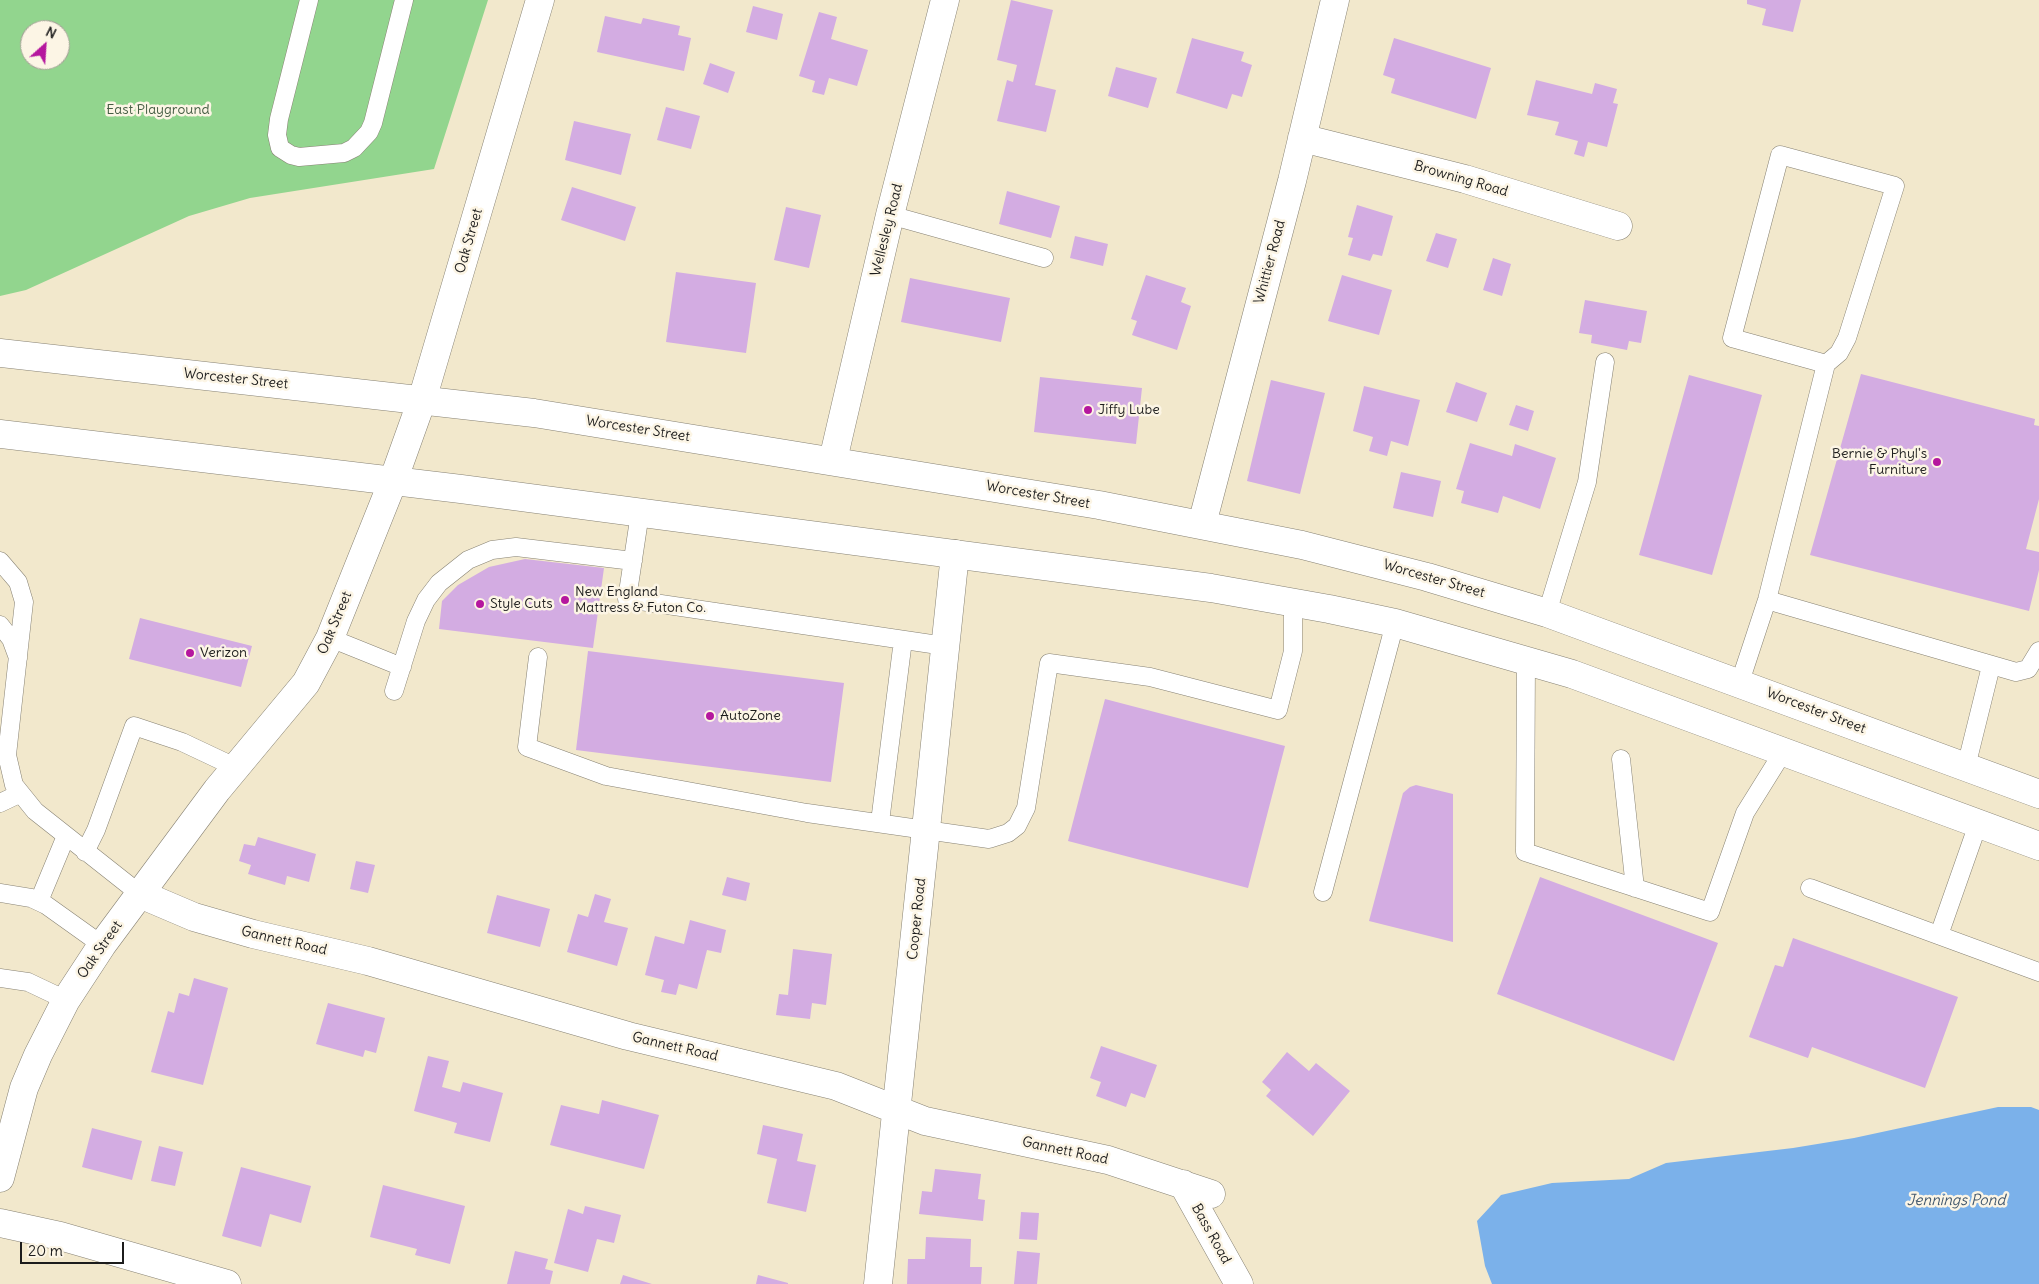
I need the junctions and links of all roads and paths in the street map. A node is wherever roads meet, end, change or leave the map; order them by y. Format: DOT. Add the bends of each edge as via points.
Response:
graph roads {
  1 [pos="309,0"];
  2 [pos="404,0"];
  3 [pos="540,0"];
  4 [pos="944,0"];
  5 [pos="1335,0"];
  6 [pos="1302,138"];
  7 [pos="890,215"];
  8 [pos="1618,226"];
  9 [pos="1044,258"];
  10 [pos="0,353"];
  11 [pos="1605,362"];
  12 [pos="1826,364"];
  13 [pos="422,400"];
  14 [pos="0,434"];
  15 [pos="833,460"];
  16 [pos="393,481"];
  17 [pos="640,512"];
  18 [pos="1202,524"];
  19 [pos="955,554"];
  20 [pos="0,560"];
  21 [pos="633,562"];
  22 [pos="1767,600"];
  23 [pos="1293,602"];
  24 [pos="1547,613"];
  25 [pos="1395,623"];
  26 [pos="0,625"];
  27 [pos="330,638"];
  28 [pos="903,640"];
  29 [pos="945,646"];
  30 [pos="2039,651"];
  31 [pos="538,657"];
  32 [pos="18,658"];
  33 [pos="1526,660"];
  34 [pos="1991,666"];
  35 [pos="402,667"];
  36 [pos="1740,682"];
  37 [pos="0,688"];
  38 [pos="394,690"];
  39 [pos="12,710"];
  40 [pos="4,744"];
  41 [pos="1784,752"];
  42 [pos="1621,759"];
  43 [pos="235,767"];
  44 [pos="1966,767"];
  45 [pos="19,794"];
  46 [pos="2039,794"];
  47 [pos="0,802"];
  48 [pos="880,822"];
  49 [pos="1978,824"];
  50 [pos="926,829"];
  51 [pos="66,836"];
  52 [pos="2039,846"];
  53 [pos="85,852"];
  54 [pos="1635,888"];
  55 [pos="1810,888"];
  56 [pos="1322,892"];
  57 [pos="0,893"];
  58 [pos="140,894"];
  59 [pos="38,901"];
  60 [pos="1939,935"];
  61 [pos="102,945"];
  62 [pos="2039,972"];
  63 [pos="0,978"];
  64 [pos="66,1000"];
  65 [pos="897,1110"];
  66 [pos="0,1178"];
  67 [pos="1184,1184"];
  68 [pos="1211,1194"];
  69 [pos="0,1223"];
  70 [pos="227,1284"];
  71 [pos="878,1284"];
  72 [pos="1239,1284"];
  1 -- 2 [label="lane" via="277,136 280,148 299,157 344,153 354,148 369,132"];
  3 -- 13 [label="main road, Oak Street"];
  4 -- 7 [label="main road, Wellesley Road"];
  5 -- 6 [label="main road, Whittier Road"];
  6 -- 8 [label="main road, Browning Road" via="1465,179"];
  6 -- 18 [label="main road, Whittier Road"];
  7 -- 9 [label="lane"];
  7 -- 15 [label="main road, Wellesley Road"];
  10 -- 13 [label="main road, Worcester Street"];
  11 -- 24 [label="lane" via="1587,482"];
  12 -- 12 [label="lane" via="1732,338 1780,156 1895,186 1847,338 1839,353"];
  12 -- 22 [label="lane"];
  13 -- 15 [label="main road, Worcester Street" via="534,413"];
  13 -- 16 [label="main road, Oak Street"];
  14 -- 16 [label="main road"];
  15 -- 18 [label="main road, Worcester Street"];
  16 -- 17 [label="main road"];
  16 -- 27 [label="main road, Oak Street"];
  17 -- 19 [label="main road"];
  17 -- 21 [label="lane"];
  18 -- 24 [label="main road, Worcester Street" via="1366,560"];
  19 -- 23 [label="main road"];
  19 -- 29 [label="main road, Cooper Road"];
  20 -- 32 [label="lane" via="18,582 24,602"];
  21 -- 28 [label="lane" via="627,600"];
  21 -- 35 [label="lane" via="528,548 504,548 480,554 439,582 426,600"];
  22 -- 34 [label="lane"];
  22 -- 36 [label="lane"];
  23 -- 25 [label="main road"];
  23 -- 50 [label="lane" via="1293,651 1278,710 1150,677 1049,662 1026,808 1017,826 1008,833 989,839"];
  24 -- 36 [label="main road, Worcester Street"];
  25 -- 33 [label="main road"];
  25 -- 56 [label="lane"];
  26 -- 32 [label="lane" via="11,639"];
  27 -- 35 [label="lane"];
  27 -- 43 [label="main road, Oak Street" via="298,694"];
  28 -- 29 [label="lane"];
  28 -- 48 [label="lane"];
  29 -- 50 [label="main road, Cooper Road"];
  30 -- 34 [label="lane" via="2028,669 2022,671"];
  31 -- 48 [label="lane" via="527,747 606,776 807,813"];
  32 -- 39 [label="lane"];
  33 -- 41 [label="main road" via="1632,695"];
  33 -- 54 [label="lane" via="1525,852"];
  34 -- 44 [label="lane"];
  35 -- 38 [label="lane"];
  36 -- 44 [label="main road, Worcester Street"];
  37 -- 39 [label="lane"];
  39 -- 40 [label="lane"];
  40 -- 45 [label="lane"];
  41 -- 49 [label="main road"];
  41 -- 54 [label="lane" via="1745,813 1710,912"];
  42 -- 54 [label="lane"];
  43 -- 53 [label="lane" via="182,742 134,726"];
  43 -- 58 [label="main road, Oak Street"];
  44 -- 46 [label="main road, Worcester Street"];
  45 -- 47 [label="lane"];
  45 -- 51 [label="lane"];
  48 -- 50 [label="lane"];
  49 -- 52 [label="main road"];
  49 -- 60 [label="lane"];
  50 -- 65 [label="main road, Cooper Road"];
  51 -- 53 [label="lane"];
  51 -- 59 [label="lane"];
  53 -- 58 [label="lane"];
  55 -- 60 [label="lane"];
  57 -- 59 [label="lane"];
  58 -- 61 [label="main road, Oak Street"];
  58 -- 65 [label="main road, Gannett Road" via="245,932 368,962 628,1036 836,1086"];
  59 -- 61 [label="lane"];
  60 -- 62 [label="lane"];
  61 -- 64 [label="main road, Oak Street"];
  63 -- 64 [label="lane" via="28,982"];
  64 -- 66 [label="main road, Oak Street" via="30,1072 12,1126"];
  65 -- 67 [label="main road, Gannett Road" via="941,1125 1108,1160"];
  65 -- 71 [label="main road, Cooper Road"];
  67 -- 68 [label="main road, Gannett Road"];
  67 -- 72 [label="main road, Bass Road"];
  69 -- 70 [label="main road" via="60,1236"];
}
